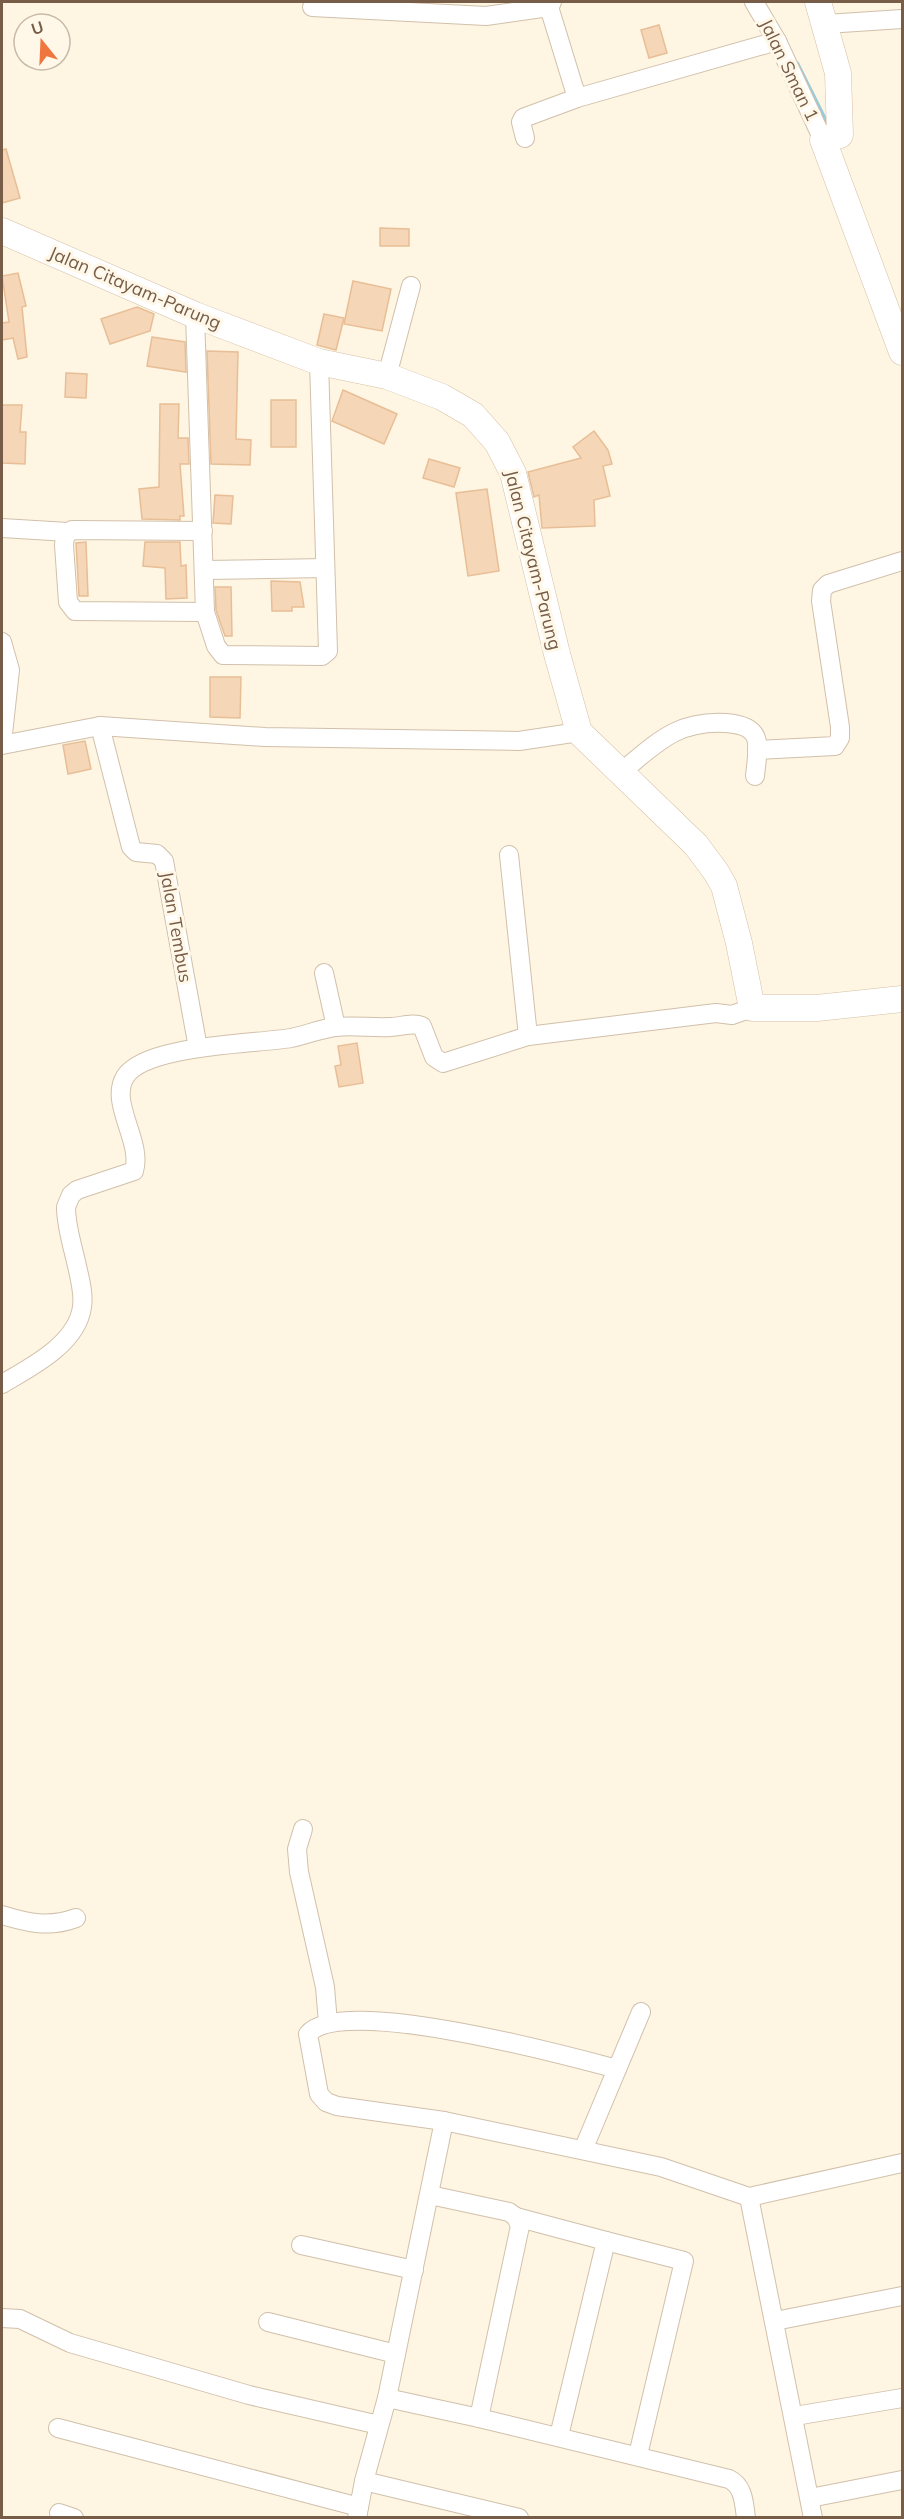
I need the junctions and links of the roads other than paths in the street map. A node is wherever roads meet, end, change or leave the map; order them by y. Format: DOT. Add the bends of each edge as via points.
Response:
graph roads {
  1 [pos="754,2"];
  2 [pos="551,4"];
  3 [pos="312,7"];
  4 [pos="486,9"];
  5 [pos="822,13"];
  6 [pos="903,19"];
  7 [pos="777,40"];
  8 [pos="578,98"];
  9 [pos="525,138"];
  10 [pos="829,138"];
  11 [pos="2,231"];
  12 [pos="411,286"];
  13 [pos="195,315"];
  14 [pos="903,352"];
  15 [pos="319,362"];
  16 [pos="387,376"];
  17 [pos="2,528"];
  18 [pos="203,531"];
  19 [pos="68,532"];
  20 [pos="903,561"];
  21 [pos="325,568"];
  22 [pos="205,570"];
  23 [pos="205,612"];
  24 [pos="2,642"];
  25 [pos="100,726"];
  26 [pos="579,732"];
  27 [pos="2,744"];
  28 [pos="757,750"];
  29 [pos="620,773"];
  30 [pos="755,776"];
  31 [pos="509,855"];
  32 [pos="324,973"];
  33 [pos="903,999"];
  34 [pos="752,1008"];
  35 [pos="336,1027"];
  36 [pos="528,1036"];
  37 [pos="198,1048"];
  38 [pos="2,1384"];
  39 [pos="303,1829"];
  40 [pos="2,1915"];
  41 [pos="76,1918"];
  42 [pos="641,2012"];
  43 [pos="328,2024"];
  44 [pos="617,2069"];
  45 [pos="444,2121"];
  46 [pos="583,2150"];
  47 [pos="903,2163"];
  48 [pos="430,2195"];
  49 [pos="749,2197"];
  50 [pos="516,2217"];
  51 [pos="606,2241"];
  52 [pos="301,2246"];
  53 [pos="414,2270"];
  54 [pos="903,2296"];
  55 [pos="2,2318"];
  56 [pos="775,2321"];
  57 [pos="268,2322"];
  58 [pos="396,2354"];
  59 [pos="387,2398"];
  60 [pos="903,2398"];
  61 [pos="795,2416"];
  62 [pos="479,2418"];
  63 [pos="379,2425"];
  64 [pos="58,2428"];
  65 [pos="559,2436"];
  66 [pos="638,2455"];
  67 [pos="903,2480"];
  68 [pos="364,2481"];
  69 [pos="810,2498"];
  70 [pos="358,2512"];
  71 [pos="519,2517"];
  72 [pos="746,2517"];
  73 [pos="813,2517"];
  1 -- 7 [label="street, Jalan Sman 1"];
  2 -- 4 [label="street"];
  2 -- 8 [label="street"];
  3 -- 4 [label="street"];
  5 -- 6 [label="street"];
  5 -- 10 [label="main road" via="838,73"];
  7 -- 8 [label="street"];
  7 -- 10 [label="street, Jalan Sman 1"];
  8 -- 9 [label="street" via="523,118"];
  10 -- 14 [label="main road"];
  11 -- 13 [label="main road, Jalan Citayam-Parung"];
  12 -- 16 [label="street"];
  13 -- 15 [label="main road, Jalan Citayam-Parung"];
  13 -- 18 [label="street"];
  15 -- 16 [label="main road, Jalan Citayam-Parung"];
  15 -- 21 [label="street"];
  16 -- 26 [label="main road, Jalan Citayam-Parung" via="442,397 473,415 497,442 520,496"];
  17 -- 19 [label="street"];
  18 -- 19 [label="street"];
  18 -- 22 [label="street"];
  19 -- 23 [label="street" via="64,545 68,602 75,611"];
  20 -- 28 [label="street" via="828,584 822,590 839,741 830,748"];
  21 -- 22 [label="street"];
  21 -- 23 [label="street" via="328,651 322,656 223,655"];
  22 -- 23 [label="street"];
  24 -- 27 [label="street" via="10,670"];
  25 -- 26 [label="street" via="265,737 519,741"];
  25 -- 27 [label="street"];
  25 -- 37 [label="street, Jalan Tembus" via="132,847 140,853 157,854 164,861"];
  26 -- 29 [label="main road, Jalan Citayam-Parung"];
  28 -- 29 [label="street" via="756,739 745,725 692,724 667,735"];
  28 -- 30 [label="street"];
  29 -- 34 [label="main road, Jalan Citayam-Parung" via="696,845 724,886"];
  31 -- 36 [label="street"];
  32 -- 35 [label="street"];
  33 -- 34 [label="main road" via="817,1008"];
  34 -- 36 [label="street" via="732,1015 716,1013"];
  35 -- 36 [label="street" via="393,1028 419,1024 434,1057 443,1063"];
  35 -- 37 [label="street" via="290,1038"];
  37 -- 38 [label="street" via="144,1062 125,1077 121,1097 136,1155 134,1171 77,1190 66,1207 81,1289 80,1317 61,1343"];
  39 -- 43 [label="street" via="297,1849 299,1872 325,1987"];
  40 -- 41 [label="street" via="47,1925"];
  42 -- 44 [label="street"];
  43 -- 44 [label="street" via="379,2021 486,2036"];
  43 -- 45 [label="street" via="308,2034 319,2094 326,2102"];
  44 -- 46 [label="street"];
  45 -- 46 [label="street"];
  45 -- 48 [label="street"];
  46 -- 49 [label="street" via="661,2167"];
  47 -- 49 [label="street"];
  48 -- 50 [label="street" via="509,2212"];
  48 -- 53 [label="street"];
  49 -- 56 [label="street"];
  50 -- 51 [label="street"];
  50 -- 62 [label="street" via="520,2226"];
  51 -- 65 [label="street"];
  51 -- 66 [label="street" via="684,2261"];
  52 -- 53 [label="street"];
  53 -- 58 [label="street"];
  54 -- 56 [label="street"];
  55 -- 63 [label="street" via="20,2319 70,2343 249,2395"];
  56 -- 61 [label="street"];
  57 -- 58 [label="street"];
  58 -- 59 [label="street"];
  59 -- 62 [label="street"];
  59 -- 63 [label="street"];
  60 -- 61 [label="street"];
  61 -- 69 [label="street"];
  62 -- 65 [label="street"];
  63 -- 68 [label="street"];
  64 -- 70 [label="street"];
  65 -- 66 [label="street"];
  66 -- 72 [label="street" via="735,2481 743,2496"];
  67 -- 69 [label="street"];
  68 -- 70 [label="street"];
  68 -- 71 [label="street"];
  69 -- 73 [label="street"];
}
